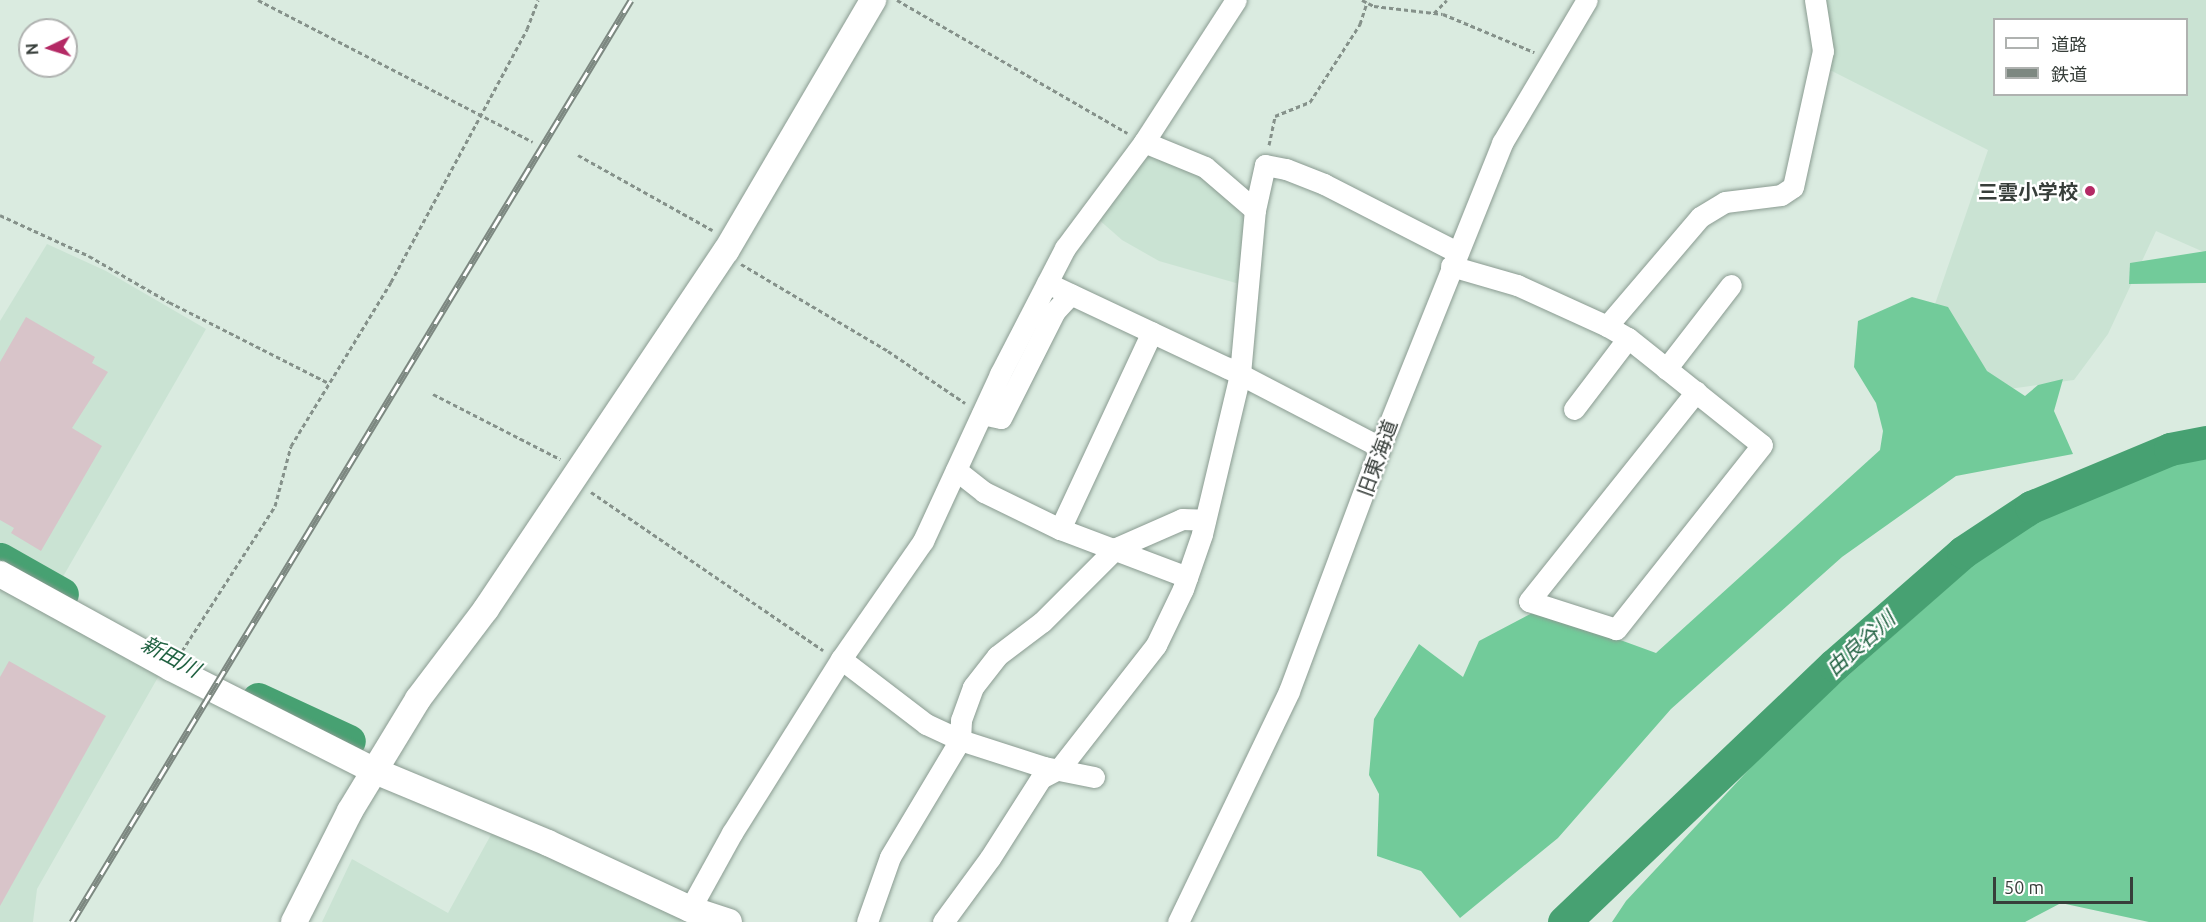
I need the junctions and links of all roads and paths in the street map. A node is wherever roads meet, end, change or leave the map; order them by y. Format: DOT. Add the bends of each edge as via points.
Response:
graph roads {
  1 [pos="258,0"];
  2 [pos="538,0"];
  3 [pos="873,0"];
  4 [pos="897,0"];
  5 [pos="1236,0"];
  6 [pos="1362,0"];
  7 [pos="1447,0"];
  8 [pos="1587,0"];
  9 [pos="1815,0"];
  10 [pos="1367,2"];
  11 [pos="1434,13"];
  12 [pos="1550,61"];
  13 [pos="481,114"];
  14 [pos="533,142"];
  15 [pos="1144,142"];
  16 [pos="578,155"];
  17 [pos="1265,165"];
  18 [pos="1255,210"];
  19 [pos="0,215"];
  20 [pos="726,252"];
  21 [pos="1454,259"];
  22 [pos="1047,283"];
  23 [pos="1731,285"];
  24 [pos="1071,294"];
  25 [pos="1607,326"];
  26 [pos="1152,332"];
  27 [pos="1628,338"];
  28 [pos="1666,369"];
  29 [pos="1240,374"];
  30 [pos="327,382"];
  31 [pos="1696,392"];
  32 [pos="433,394"];
  33 [pos="1574,409"];
  34 [pos="982,414"];
  35 [pos="1380,447"];
  36 [pos="956,471"];
  37 [pos="574,477"];
  38 [pos="1205,520"];
  39 [pos="1060,529"];
  40 [pos="1116,548"];
  41 [pos="0,574"];
  42 [pos="1187,577"];
  43 [pos="841,659"];
  44 [pos="171,668"];
  45 [pos="960,740"];
  46 [pos="1060,768"];
  47 [pos="375,771"];
  48 [pos="1094,777"];
  49 [pos="690,909"];
  50 [pos="294,922"];
  51 [pos="729,922"];
  52 [pos="867,922"];
  53 [pos="943,922"];
  54 [pos="1178,922"];
  1 -- 13 [label="path" via="429,91"];
  2 -- 13 [label="path"];
  3 -- 20 [label="street"];
  4 -- 15 [label="path"];
  5 -- 15 [label="street"];
  6 -- 10 [label="path"];
  7 -- 11 [label="path"];
  8 -- 12 [label="street, 旧東海道"];
  9 -- 25 [label="street" via="1823,51 1793,187 1781,195 1725,202 1700,217"];
  10 -- 11 [label="path"];
  10 -- 17 [label="path" via="1360,24 1310,102 1275,116"];
  11 -- 12 [label="path" via="1521,44"];
  12 -- 21 [label="street, 旧東海道" via="1502,143"];
  13 -- 14 [label="path"];
  13 -- 30 [label="path" via="391,282"];
  15 -- 18 [label="street" via="1205,167"];
  15 -- 22 [label="street" via="1065,248"];
  16 -- 20 [label="path" via="710,228"];
  17 -- 18 [label="street"];
  17 -- 21 [label="street" via="1324,184"];
  18 -- 29 [label="street"];
  19 -- 30 [label="path" via="89,256 169,302"];
  20 -- 34 [label="path"];
  20 -- 37 [label="street"];
  21 -- 25 [label="street"];
  21 -- 35 [label="street, 旧東海道"];
  22 -- 24 [label="street"];
  22 -- 34 [label="street"];
  23 -- 28 [label="street"];
  24 -- 26 [label="street"];
  24 -- 34 [label="street" via="1055,311 1001,418"];
  25 -- 27 [label="street"];
  26 -- 29 [label="street"];
  26 -- 39 [label="street"];
  27 -- 28 [label="street"];
  27 -- 33 [label="street"];
  28 -- 31 [label="street"];
  29 -- 35 [label="street"];
  29 -- 38 [label="street"];
  30 -- 44 [label="path" via="291,446 275,506"];
  31 -- 31 [label="street" via="1762,445 1616,629 1529,602"];
  32 -- 37 [label="path" via="562,460"];
  34 -- 36 [label="street"];
  35 -- 54 [label="street, 旧東海道" via="1289,692"];
  36 -- 39 [label="street" via="984,492"];
  36 -- 43 [label="street" via="923,541"];
  37 -- 43 [label="path" via="814,646"];
  37 -- 47 [label="street" via="486,609 418,699"];
  38 -- 40 [label="street" via="1182,519"];
  38 -- 42 [label="street"];
  39 -- 40 [label="street"];
  40 -- 42 [label="street"];
  40 -- 45 [label="street" via="1042,622 997,656 973,687 961,720"];
  41 -- 44 [label="street"];
  42 -- 46 [label="street" via="1156,645"];
  43 -- 45 [label="street" via="926,724"];
  43 -- 49 [label="street" via="732,833"];
  44 -- 47 [label="street"];
  45 -- 46 [label="street" via="1044,767"];
  45 -- 52 [label="street" via="890,857"];
  46 -- 48 [label="street"];
  46 -- 53 [label="street" via="1041,778"];
  47 -- 49 [label="street" via="548,843"];
  47 -- 50 [label="street"];
  49 -- 51 [label="street"];
}
